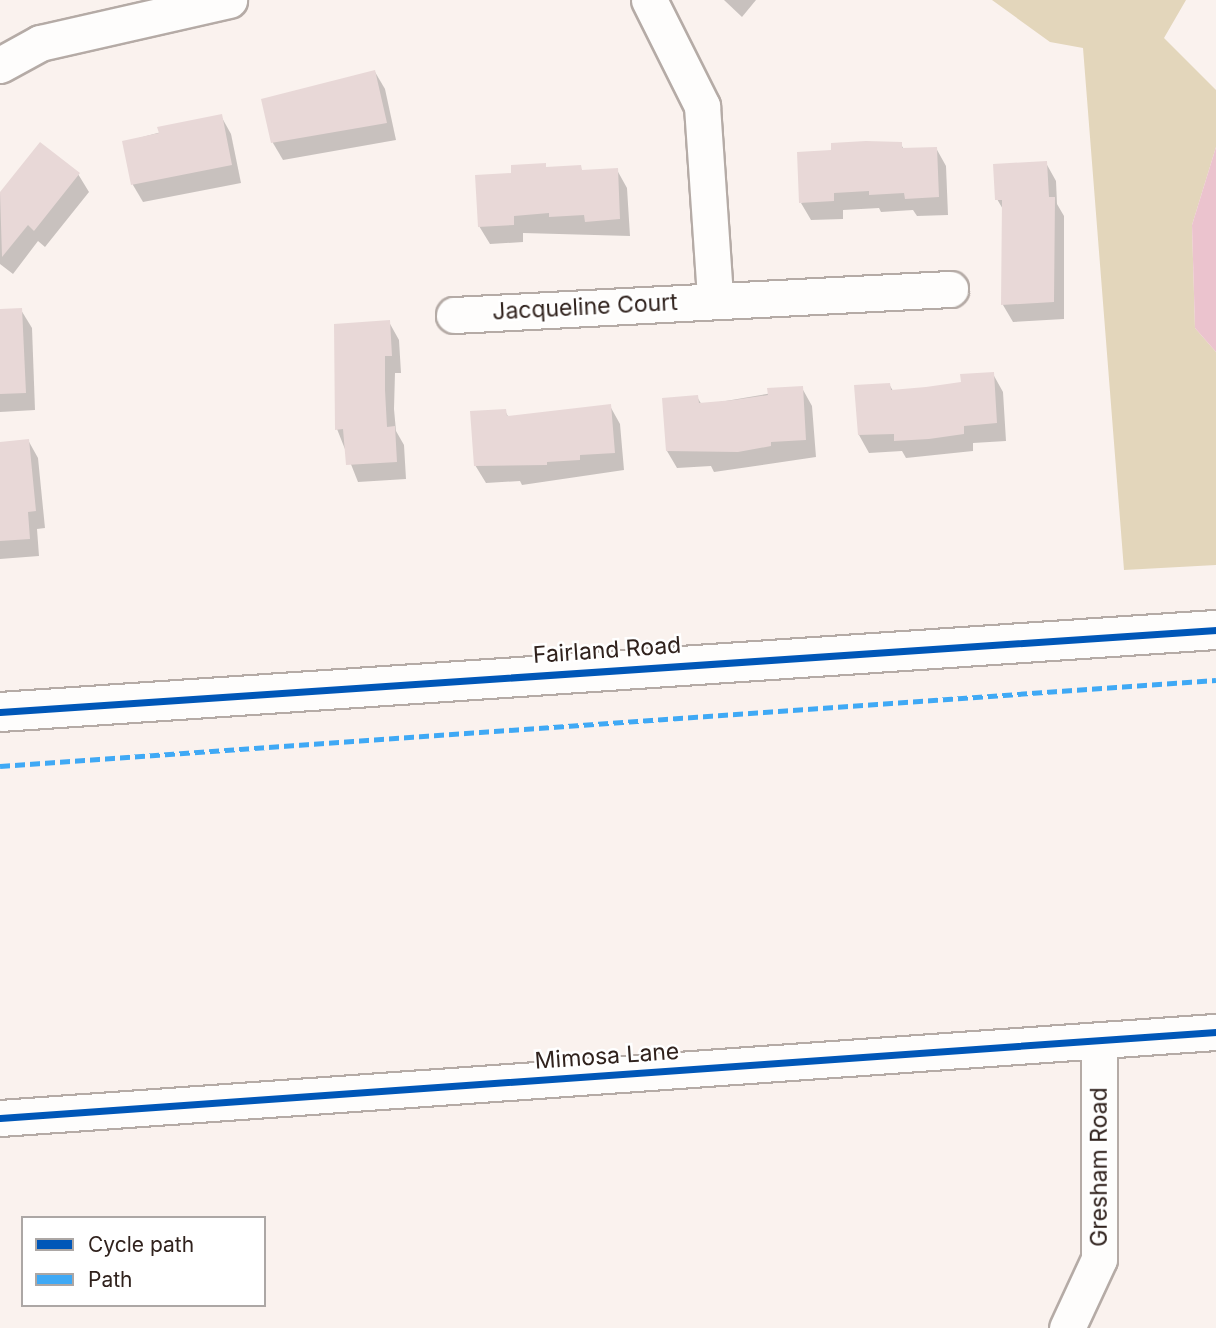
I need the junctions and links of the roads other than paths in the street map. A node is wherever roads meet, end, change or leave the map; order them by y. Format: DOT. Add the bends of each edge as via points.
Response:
graph roads {
  1 [pos="229,0"];
  2 [pos="649,0"];
  3 [pos="0,65"];
  4 [pos="950,289"];
  5 [pos="715,299"];
  6 [pos="454,315"];
  7 [pos="1216,630"];
  8 [pos="0,712"];
  9 [pos="1216,1032"];
  10 [pos="1099,1041"];
  11 [pos="0,1118"];
  12 [pos="1067,1328"];
  1 -- 3 [label="street" via="40,43"];
  2 -- 5 [label="street" via="702,106"];
  4 -- 5 [label="street, Jacqueline Court"];
  5 -- 6 [label="street, Jacqueline Court"];
  7 -- 8 [label="main road, Fairland Road"];
  9 -- 10 [label="street, Mimosa Lane"];
  10 -- 11 [label="street, Mimosa Lane"];
  10 -- 12 [label="street, Gresham Road" via="1099,1259"];
}
